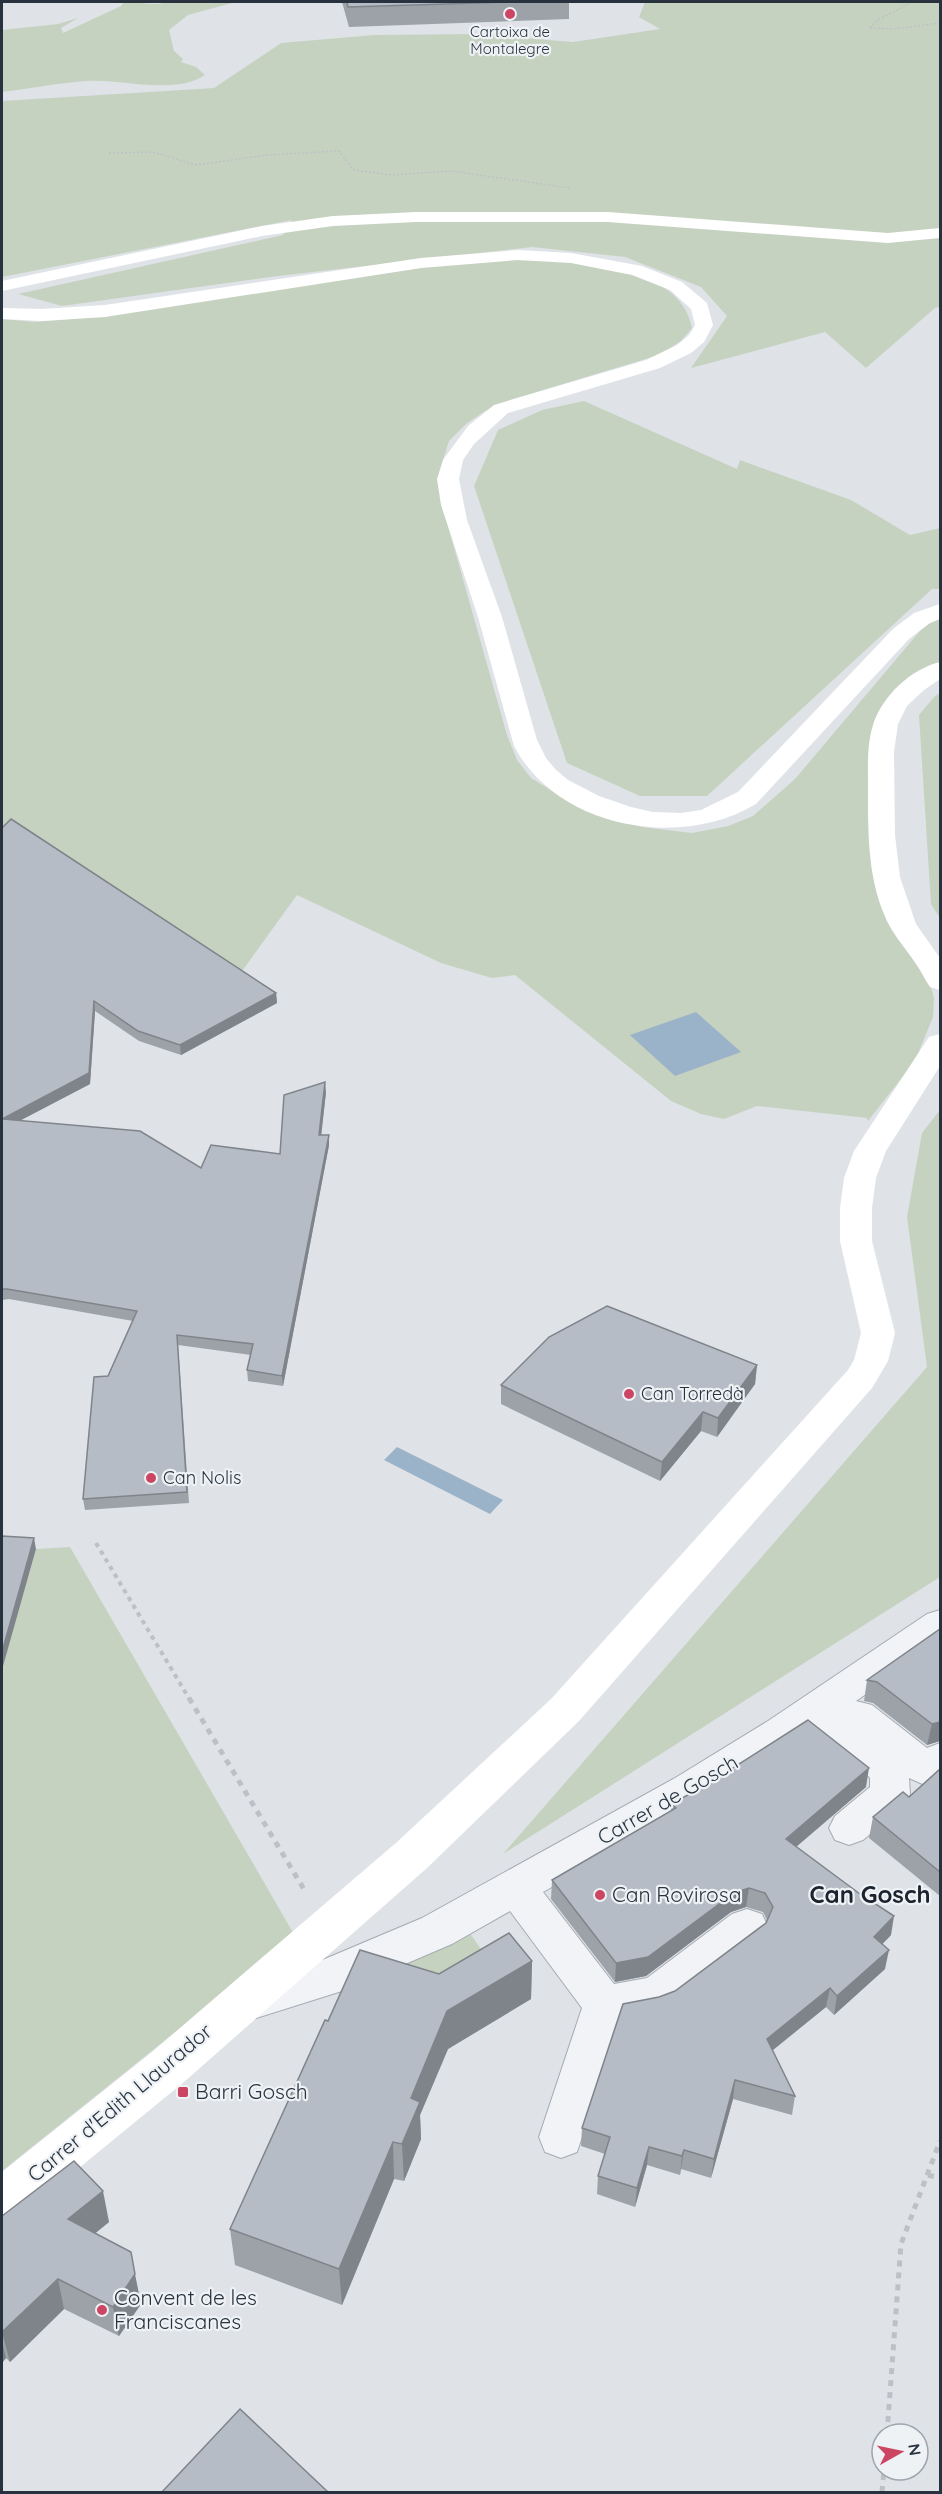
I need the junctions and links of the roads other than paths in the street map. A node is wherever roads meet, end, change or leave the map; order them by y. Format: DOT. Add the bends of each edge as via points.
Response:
graph roads {
  1 [pos="940,233"];
  2 [pos="9,284"];
  3 [pos="4,313"];
  4 [pos="940,611"];
  5 [pos="940,669"];
  6 [pos="940,981"];
  7 [pos="940,1043"];
  8 [pos="940,1624"];
  9 [pos="825,1702"];
  10 [pos="940,1759"];
  11 [pos="849,1828"];
  12 [pos="516,1887"];
  13 [pos="747,1927"];
  14 [pos="237,2005"];
  15 [pos="604,2005"];
  16 [pos="561,2137"];
  17 [pos="2,2201"];
  1 -- 2 [label="street" via="888,238 608,217 416,216 333,221 262,231"];
  2 -- 3 [label="street"];
  3 -- 4 [label="street" via="105,311 430,262 518,255 611,264 662,279 687,294 700,307 704,325 684,349 653,364 501,409 472,432 447,477 528,748 549,776 571,793 622,813 680,822 731,809 747,798 901,634 922,618"];
  5 -- 6 [label="street" via="914,685 898,701 886,718 880,752 885,867 890,893 905,931"];
  7 -- 14 [label="street, Carrer d'Edith Llaurador" via="874,1143 860,1178 856,1241 878,1333 871,1361 860,1379 565,1710 412,1855"];
  8 -- 9 [label="street, Carrer de Gosch"];
  9 -- 10 [label="street" via="927,1770"];
  9 -- 11 [label="street" via="890,1776 890,1794"];
  9 -- 12 [label="street, Carrer de Gosch" via="689,1790"];
  12 -- 14 [label="street, Carrer de Gosch" via="437,1931 327,1978"];
  12 -- 15 [label="street"];
  13 -- 15 [label="street" via="657,1995"];
  14 -- 17 [label="street, Carrer d'Edith Llaurador" via="168,2067"];
  15 -- 16 [label="street"];
}
